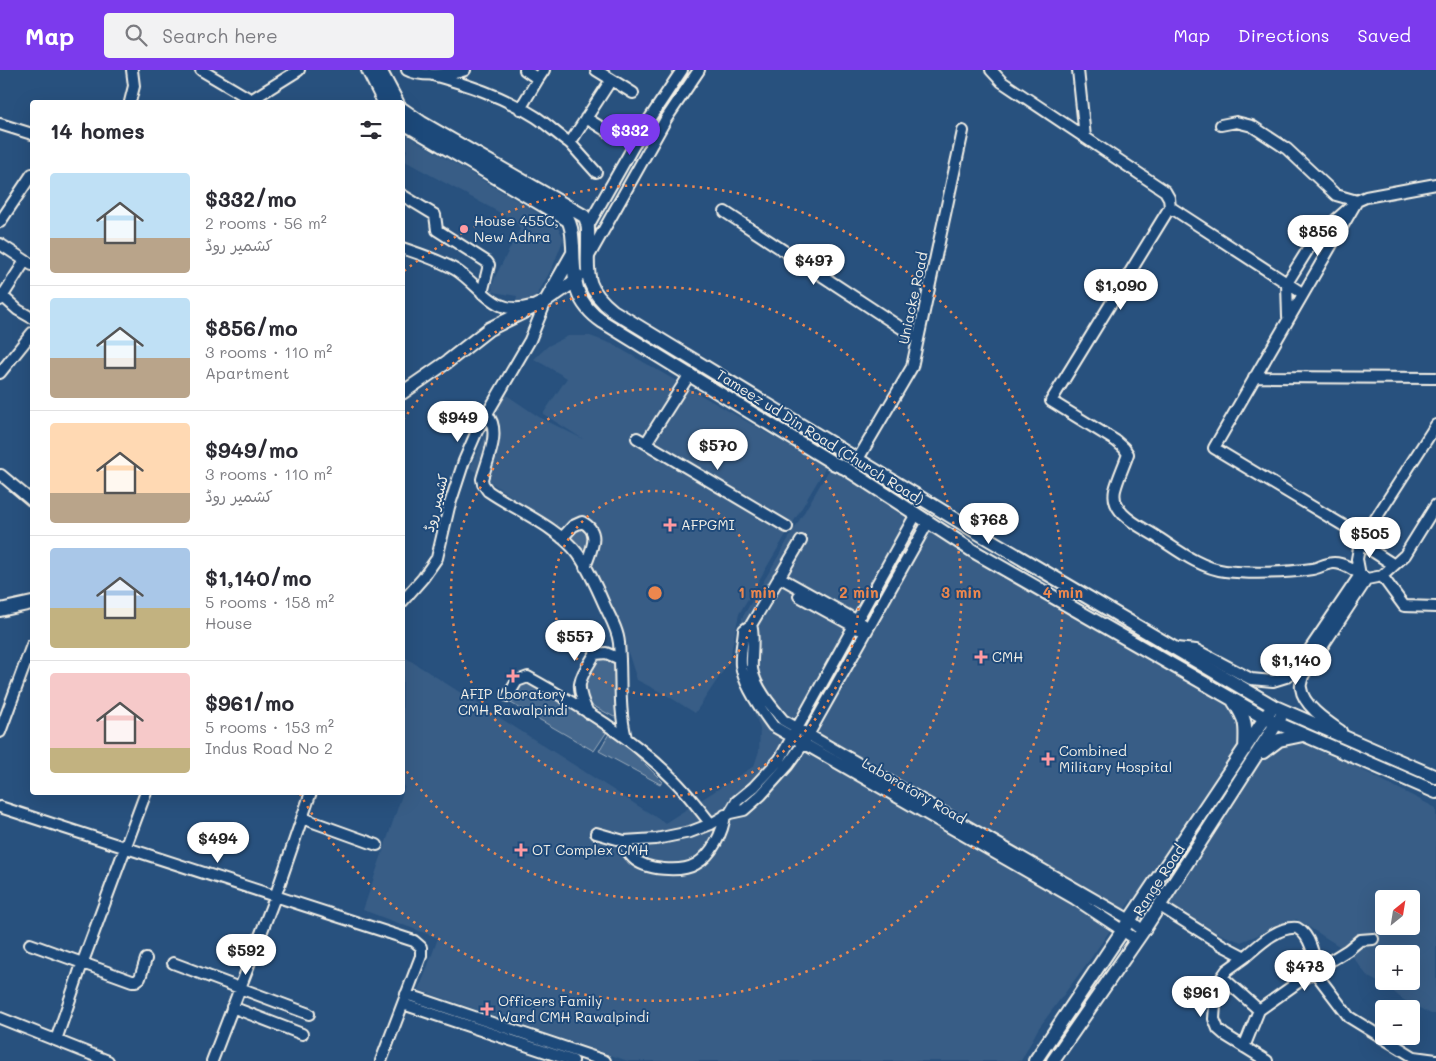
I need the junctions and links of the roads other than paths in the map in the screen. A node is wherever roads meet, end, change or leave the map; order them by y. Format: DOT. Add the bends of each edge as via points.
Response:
graph roads {
  1 [pos="132,70"];
  2 [pos="201,70"];
  3 [pos="299,70"];
  4 [pos="368,70"];
  5 [pos="380,70"];
  6 [pos="407,70"];
  7 [pos="525,70"];
  8 [pos="596,70"];
  9 [pos="699,70"];
  10 [pos="991,70"];
  11 [pos="1078,70"];
  12 [pos="460,71"];
  13 [pos="429,74"];
  14 [pos="541,74"];
  15 [pos="679,74"];
  16 [pos="611,80"];
  17 [pos="688,86"];
  18 [pos="632,93"];
  19 [pos="130,100"];
  20 [pos="249,100"];
  21 [pos="255,100"];
  22 [pos="383,100"];
  23 [pos="396,100"];
  24 [pos="520,109"];
  25 [pos="405,111"];
  26 [pos="586,118"];
  27 [pos="0,124"];
  28 [pos="405,124"];
  29 [pos="1221,125"];
  30 [pos="963,131"];
  31 [pos="30,133"];
  32 [pos="615,136"];
  33 [pos="1085,137"];
  34 [pos="570,143"];
  35 [pos="596,172"];
  36 [pos="30,177"];
  37 [pos="1436,184"];
  38 [pos="405,197"];
  39 [pos="1356,201"];
  40 [pos="1170,207"];
  41 [pos="724,212"];
  42 [pos="0,222"];
  43 [pos="588,226"];
  44 [pos="0,244"];
  45 [pos="405,249"];
  46 [pos="573,254"];
  47 [pos="588,258"];
  48 [pos="29,263"];
  49 [pos="575,282"];
  50 [pos="1287,283"];
  51 [pos="482,293"];
  52 [pos="1302,293"];
  53 [pos="1,297"];
  54 [pos="546,301"];
  55 [pos="30,317"];
  56 [pos="1288,318"];
  57 [pos="30,336"];
  58 [pos="918,339"];
  59 [pos="0,373"];
  60 [pos="690,374"];
  61 [pos="1254,377"];
  62 [pos="1436,378"];
  63 [pos="728,380"];
  64 [pos="405,386"];
  65 [pos="721,393"];
  66 [pos="486,414"];
  67 [pos="1436,425"];
  68 [pos="637,438"];
  69 [pos="646,443"];
  70 [pos="858,459"];
  71 [pos="1,475"];
  72 [pos="30,499"];
  73 [pos="1436,505"];
  74 [pos="916,514"];
  75 [pos="1431,521"];
  76 [pos="928,522"];
  77 [pos="787,527"];
  78 [pos="980,534"];
  79 [pos="562,538"];
  80 [pos="801,541"];
  81 [pos="1360,543"];
  82 [pos="972,551"];
  83 [pos="1394,565"];
  84 [pos="585,566"];
  85 [pos="1382,576"];
  86 [pos="1364,577"];
  87 [pos="777,580"];
  88 [pos="405,599"];
  89 [pos="30,603"];
  90 [pos="1436,607"];
  91 [pos="0,610"];
  92 [pos="855,623"];
  93 [pos="751,625"];
  94 [pos="868,630"];
  95 [pos="1175,648"];
  96 [pos="30,650"];
  97 [pos="620,659"];
  98 [pos="508,696"];
  99 [pos="1233,700"];
  100 [pos="1278,708"];
  101 [pos="588,714"];
  102 [pos="1271,721"];
  103 [pos="797,728"];
  104 [pos="0,729"];
  105 [pos="808,734"];
  106 [pos="1304,735"];
  107 [pos="626,738"];
  108 [pos="792,738"];
  109 [pos="803,744"];
  110 [pos="1245,749"];
  111 [pos="1254,759"];
  112 [pos="1436,772"];
  113 [pos="1436,777"];
  114 [pos="1436,792"];
  115 [pos="145,795"];
  116 [pos="310,795"];
  117 [pos="0,807"];
  118 [pos="728,814"];
  119 [pos="302,818"];
  120 [pos="711,824"];
  121 [pos="596,833"];
  122 [pos="624,841"];
  123 [pos="377,845"];
  124 [pos="126,847"];
  125 [pos="275,897"];
  126 [pos="1160,906"];
  127 [pos="1126,925"];
  128 [pos="1140,935"];
  129 [pos="1373,940"];
  130 [pos="30,944"];
  131 [pos="1245,957"];
  132 [pos="146,959"];
  133 [pos="173,963"];
  134 [pos="82,964"];
  135 [pos="1314,970"];
  136 [pos="1222,977"];
  137 [pos="239,987"];
  138 [pos="405,999"];
  139 [pos="232,1007"];
  140 [pos="1259,1010"];
  141 [pos="309,1014"];
  142 [pos="0,1018"];
  143 [pos="302,1034"];
  144 [pos="56,1040"];
  145 [pos="1244,1048"];
  146 [pos="550,1053"];
  147 [pos="1436,1060"];
  148 [pos="108,1061"];
  149 [pos="212,1061"];
  150 [pos="381,1061"];
  151 [pos="573,1061"];
  152 [pos="605,1061"];
  153 [pos="1034,1061"];
  154 [pos="1054,1061"];
  155 [pos="1267,1061"];
  1 -- 19 [label="street" via="134,86"];
  2 -- 20 [label="street"];
  3 -- 21 [label="street"];
  4 -- 22 [label="main road"];
  5 -- 23 [label="main road"];
  6 -- 13 [label="street"];
  7 -- 14 [label="street"];
  8 -- 16 [label="street"];
  9 -- 17 [label="street"];
  10 -- 33 [label="street" via="1002,82"];
  11 -- 33 [label="street"];
  12 -- 13 [label="street"];
  13 -- 24 [label="street" via="468,85"];
  14 -- 24 [label="street"];
  15 -- 17 [label="street"];
  15 -- 43 [label="street, کشمیر روڈ" via="646,124"];
  16 -- 18 [label="street"];
  16 -- 26 [label="street"];
  17 -- 47 [label="street"];
  24 -- 34 [label="street"];
  25 -- 43 [label="main road" via="581,213"];
  26 -- 32 [label="street"];
  26 -- 34 [label="street"];
  27 -- 31 [label="street"];
  28 -- 46 [label="main road, Tameez ud Din Road (Church Road)" via="564,216 572,230"];
  29 -- 39 [label="street" via="1236,122 1252,126 1287,150 1336,195"];
  30 -- 58 [label="street, Uniacke Road"];
  33 -- 40 [label="street" via="1165,191"];
  34 -- 35 [label="street"];
  36 -- 42 [label="street"];
  37 -- 39 [label="street"];
  38 -- 51 [label="street" via="435,215 437,230 487,262"];
  39 -- 50 [label="street" via="1315,238"];
  39 -- 52 [label="street"];
  40 -- 50 [label="street"];
  40 -- 86 [label="street" via="1052,401 1116,441 1128,454 1115,490 1120,512 1196,560 1225,571 1281,572 1313,569 1333,563 1342,564"];
  41 -- 58 [label="street"];
  43 -- 46 [label="main road, کشمیر روڈ"];
  43 -- 47 [label="main road, Tameez ud Din Road (Church Road)"];
  44 -- 48 [label="street"];
  45 -- 51 [label="street" via="456,270"];
  46 -- 49 [label="main road, Tameez ud Din Road (Church Road)"];
  46 -- 54 [label="main road, کشمیر روڈ"];
  47 -- 49 [label="main road"];
  47 -- 63 [label="main road, Tameez ud Din Road (Church Road)" via="592,290 603,303"];
  48 -- 53 [label="street"];
  49 -- 54 [label="main road"];
  49 -- 60 [label="main road, Tameez ud Din Road (Church Road)" via="579,296 594,316"];
  50 -- 52 [label="street"];
  50 -- 56 [label="street"];
  51 -- 54 [label="street" via="492,302 507,308"];
  52 -- 56 [label="street"];
  53 -- 55 [label="street"];
  54 -- 64 [label="main road" via="489,329 447,362"];
  54 -- 66 [label="street, کشمیر روڈ" via="530,340"];
  56 -- 61 [label="street"];
  57 -- 59 [label="street"];
  58 -- 70 [label="street, Uniacke Road" via="912,367"];
  60 -- 65 [label="main road, Tameez ud Din Road (Church Road)"];
  60 -- 69 [label="street"];
  61 -- 62 [label="street"];
  61 -- 81 [label="street" via="1214,448 1346,527"];
  63 -- 65 [label="main road"];
  63 -- 70 [label="main road, Tameez ud Din Road (Church Road)"];
  65 -- 74 [label="main road, Tameez ud Din Road (Church Road)"];
  66 -- 79 [label="street" via="494,428 483,484 495,496"];
  66 -- 88 [label="street, کشمیر روڈ" via="464,461 437,558"];
  67 -- 81 [label="street"];
  68 -- 69 [label="street"];
  69 -- 77 [label="street"];
  70 -- 78 [label="main road, Tameez ud Din Road (Church Road)"];
  71 -- 72 [label="street"];
  73 -- 75 [label="street"];
  74 -- 76 [label="main road, Tameez ud Din Road (Church Road)"];
  74 -- 92 [label="street"];
  75 -- 83 [label="street"];
  76 -- 82 [label="main road, Tameez ud Din Road (Church Road)"];
  76 -- 94 [label="street"];
  78 -- 82 [label="main road"];
  78 -- 95 [label="main road, Tameez ud Din Road (Church Road)"];
  79 -- 84 [label="street"];
  79 -- 84 [label="street" via="582,522 594,531 595,540"];
  80 -- 87 [label="street, Laboratory Road"];
  81 -- 83 [label="street"];
  81 -- 86 [label="street" via="1357,560"];
  82 -- 99 [label="main road, Tameez ud Din Road (Church Road)"];
  83 -- 85 [label="street"];
  84 -- 97 [label="street" via="617,634"];
  85 -- 86 [label="street"];
  85 -- 90 [label="street" via="1404,606"];
  86 -- 95 [label="street" via="1295,672 1286,677 1273,681 1251,679 1196,650"];
  86 -- 112 [label="street" via="1303,676 1301,689 1309,705 1341,731"];
  87 -- 92 [label="street"];
  87 -- 93 [label="street, Laboratory Road"];
  89 -- 91 [label="main road"];
  92 -- 94 [label="street"];
  92 -- 103 [label="street"];
  93 -- 103 [label="street, Laboratory Road" via="752,670 765,698 783,720"];
  93 -- 108 [label="street, Laboratory Road" via="744,630 741,665 761,710 773,726"];
  94 -- 105 [label="street"];
  95 -- 100 [label="main road, Tameez ud Din Road (Church Road)"];
  96 -- 104 [label="street"];
  97 -- 101 [label="street" via="595,654 582,675 578,689"];
  97 -- 107 [label="street" via="621,720"];
  98 -- 101 [label="street" via="517,680 528,678"];
  99 -- 102 [label="main road, Tameez ud Din Road (Church Road)"];
  99 -- 110 [label="main road" via="1244,716"];
  100 -- 102 [label="main road, Range Road"];
  100 -- 113 [label="main road, Tameez ud Din Road (Church Road)"];
  101 -- 107 [label="street"];
  102 -- 106 [label="main road, Tameez ud Din Road (Church Road)"];
  102 -- 110 [label="main road"];
  102 -- 111 [label="main road, Range Road"];
  103 -- 105 [label="street, Laboratory Road"];
  103 -- 108 [label="street"];
  105 -- 109 [label="street"];
  105 -- 127 [label="street, Laboratory Road"];
  106 -- 111 [label="main road" via="1279,740"];
  106 -- 114 [label="main road, Tameez ud Din Road (Church Road)"];
  107 -- 120 [label="street" via="673,779"];
  108 -- 109 [label="street, Laboratory Road"];
  108 -- 118 [label="street" via="780,759"];
  109 -- 118 [label="street" via="761,795 744,810"];
  109 -- 127 [label="street, Laboratory Road"];
  110 -- 127 [label="main road"];
  111 -- 126 [label="main road, Range Road"];
  115 -- 124 [label="street"];
  116 -- 119 [label="street"];
  117 -- 124 [label="street"];
  118 -- 120 [label="street"];
  118 -- 122 [label="street" via="705,858 685,868 666,869 637,862 628,853"];
  119 -- 123 [label="street"];
  119 -- 125 [label="street"];
  120 -- 122 [label="street" via="656,839"];
  121 -- 122 [label="street"];
  124 -- 125 [label="street"];
  124 -- 134 [label="street"];
  125 -- 137 [label="street"];
  125 -- 138 [label="street" via="414,940 420,947 421,956"];
  126 -- 128 [label="main road, Range Road"];
  126 -- 131 [label="street"];
  127 -- 128 [label="street, Laboratory Road"];
  127 -- 153 [label="main road"];
  128 -- 154 [label="main road, Range Road"];
  129 -- 135 [label="street" via="1360,940"];
  130 -- 134 [label="street"];
  131 -- 135 [label="street" via="1283,930 1297,928 1306,937 1313,953"];
  131 -- 136 [label="street"];
  132 -- 134 [label="street" via="136,981"];
  133 -- 137 [label="street"];
  134 -- 144 [label="street"];
  135 -- 140 [label="street"];
  135 -- 147 [label="street" via="1349,1018 1414,1057"];
  136 -- 140 [label="street"];
  136 -- 145 [label="street" via="1216,990 1214,1019 1225,1035"];
  137 -- 139 [label="street"];
  137 -- 141 [label="street"];
  138 -- 146 [label="street"];
  138 -- 150 [label="street"];
  139 -- 143 [label="street"];
  139 -- 149 [label="street"];
  140 -- 145 [label="street"];
  142 -- 144 [label="street"];
  144 -- 148 [label="street"];
  145 -- 155 [label="street"];
  146 -- 151 [label="street"];
  146 -- 152 [label="street"];
}
